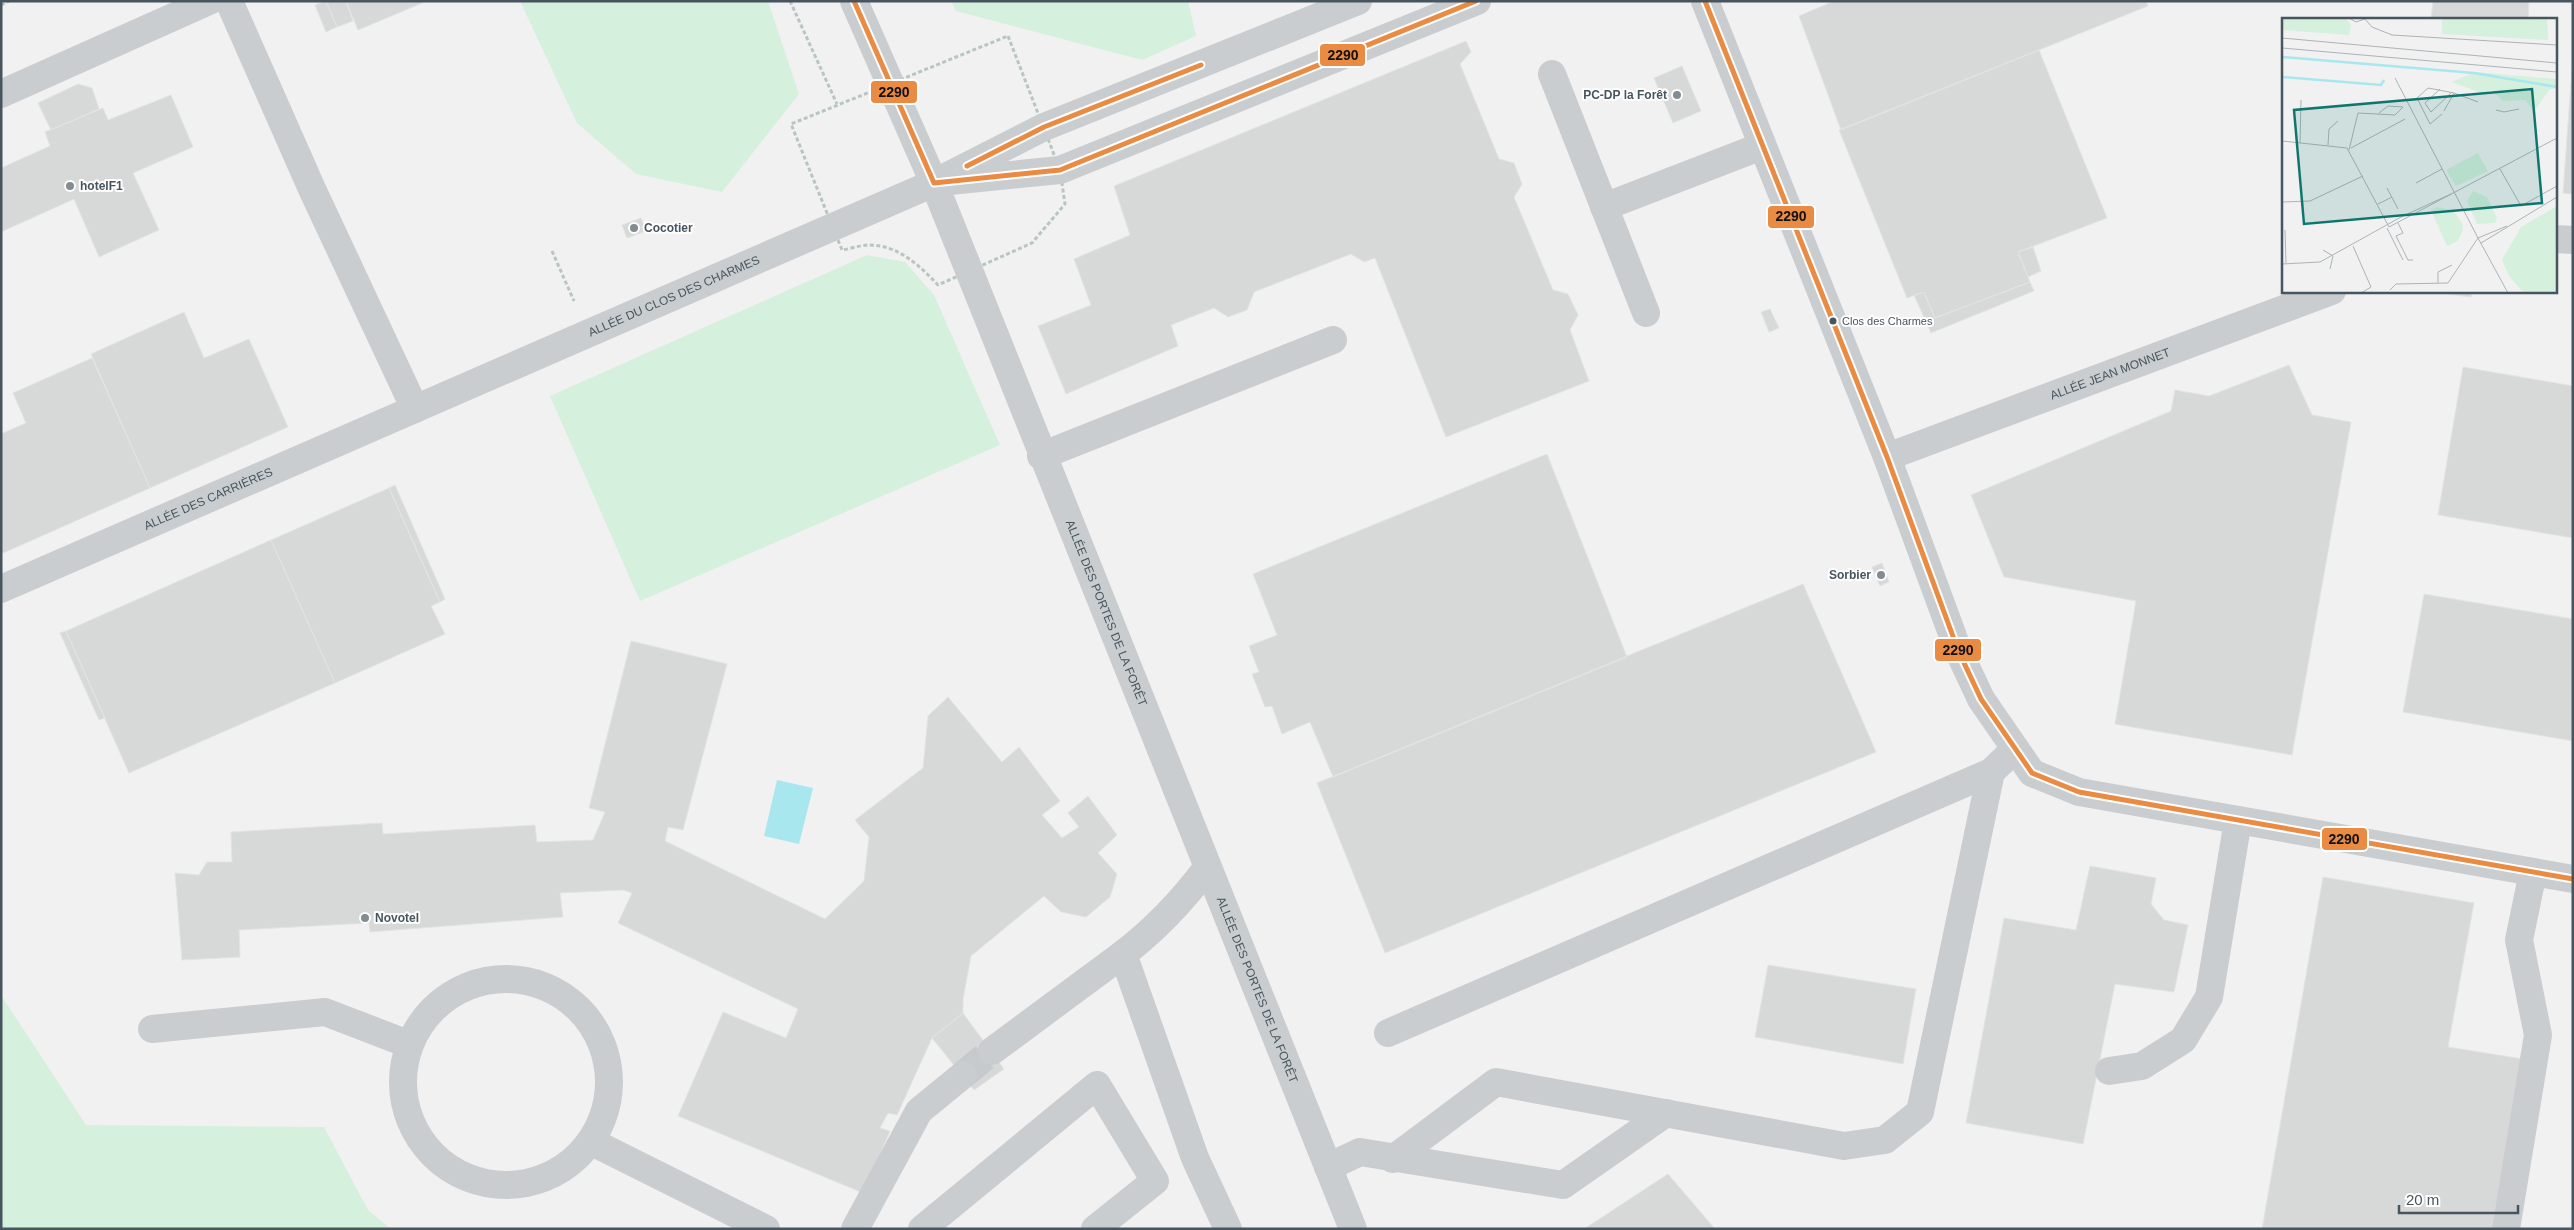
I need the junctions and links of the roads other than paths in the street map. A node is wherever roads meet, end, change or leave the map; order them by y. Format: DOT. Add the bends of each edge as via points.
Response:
graph roads {
  1 [pos="209,1"];
  2 [pos="229,1"];
  3 [pos="854,1"];
  4 [pos="1358,1"];
  5 [pos="1477,1"];
  6 [pos="1705,1"];
  7 [pos="1552,74"];
  8 [pos="1,94"];
  9 [pos="1762,146"];
  10 [pos="934,183"];
  11 [pos="1604,208"];
  12 [pos="2556,239"];
  13 [pos="2573,240"];
  14 [pos="2329,292"];
  15 [pos="1646,313"];
  16 [pos="1333,340"];
  17 [pos="415,408"];
  18 [pos="1042,456"];
  19 [pos="1886,457"];
  20 [pos="1,589"];
  21 [pos="2015,749"];
  22 [pos="1991,772"];
  23 [pos="2238,820"];
  24 [pos="1207,868"];
  25 [pos="2533,872"];
  26 [pos="2573,879"];
  27 [pos="1124,954"];
  28 [pos="152,1029"];
  29 [pos="1388,1033"];
  30 [pos="408,1044"];
  31 [pos="992,1052"];
  32 [pos="2109,1071"];
  33 [pos="963,1075"];
  34 [pos="1666,1113"];
  35 [pos="592,1142"];
  36 [pos="1393,1159"];
  37 [pos="1328,1167"];
  38 [pos="766,1229"];
  39 [pos="855,1229"];
  40 [pos="922,1229"];
  41 [pos="1095,1229"];
  42 [pos="1228,1229"];
  43 [pos="1353,1229"];
  44 [pos="2506,1229"];
  1 -- 8 [label="street"];
  2 -- 17 [label="street" via="312,189"];
  3 -- 10 [label="street, ALLÉE DES PORTES DE LA FORÊT"];
  4 -- 10 [label="street, ALLÉE DU CLOS DES CHARMES" via="1044,127"];
  5 -- 10 [label="street, ALLÉE DU CLOS DES CHARMES" via="1060,170"];
  6 -- 9 [label="street"];
  7 -- 11 [label="street"];
  9 -- 11 [label="street"];
  9 -- 19 [label="street"];
  10 -- 17 [label="street, ALLÉE DU CLOS DES CHARMES"];
  10 -- 18 [label="street, ALLÉE DES PORTES DE LA FORÊT"];
  11 -- 15 [label="street"];
  12 -- 13 [label="street"];
  14 -- 19 [label="street, ALLÉE JEAN MONNET"];
  16 -- 18 [label="street"];
  17 -- 20 [label="street, ALLÉE DES CARRIÈRES"];
  18 -- 24 [label="street, ALLÉE DES PORTES DE LA FORÊT"];
  19 -- 21 [label="street" via="1958,650 1981,699"];
  21 -- 22 [label="street"];
  21 -- 23 [label="street" via="2032,773 2079,792"];
  22 -- 29 [label="street"];
  22 -- 34 [label="street" via="1920,1112 1885,1140 1844,1146"];
  23 -- 25 [label="street"];
  23 -- 32 [label="street" via="2209,997 2183,1040 2142,1066"];
  24 -- 27 [label="street" via="1179,903"];
  24 -- 37 [label="street, ALLÉE DES PORTES DE LA FORÊT"];
  25 -- 26 [label="street"];
  25 -- 44 [label="street" via="2519,940 2538,1035"];
  27 -- 31 [label="street"];
  27 -- 42 [label="street" via="1196,1158"];
  28 -- 30 [label="street" via="325,1012"];
  30 -- 35 [label="street" via="401,1081 408,1118 427,1150 457,1174 492,1186 530,1184 564,1169"];
  30 -- 35 [label="street" via="429,1011 461,988 498,977 538,982 572,1000 597,1030 610,1068 608,1106"];
  33 -- 39 [label="street" via="919,1111"];
  34 -- 36 [label="street" via="1563,1185"];
  34 -- 36 [label="street" via="1496,1082"];
  35 -- 38 [label="street"];
  36 -- 37 [label="street" via="1360,1152"];
  37 -- 43 [label="street, ALLÉE DES PORTES DE LA FORÊT"];
  40 -- 41 [label="street" via="1097,1085 1155,1181"];
}
